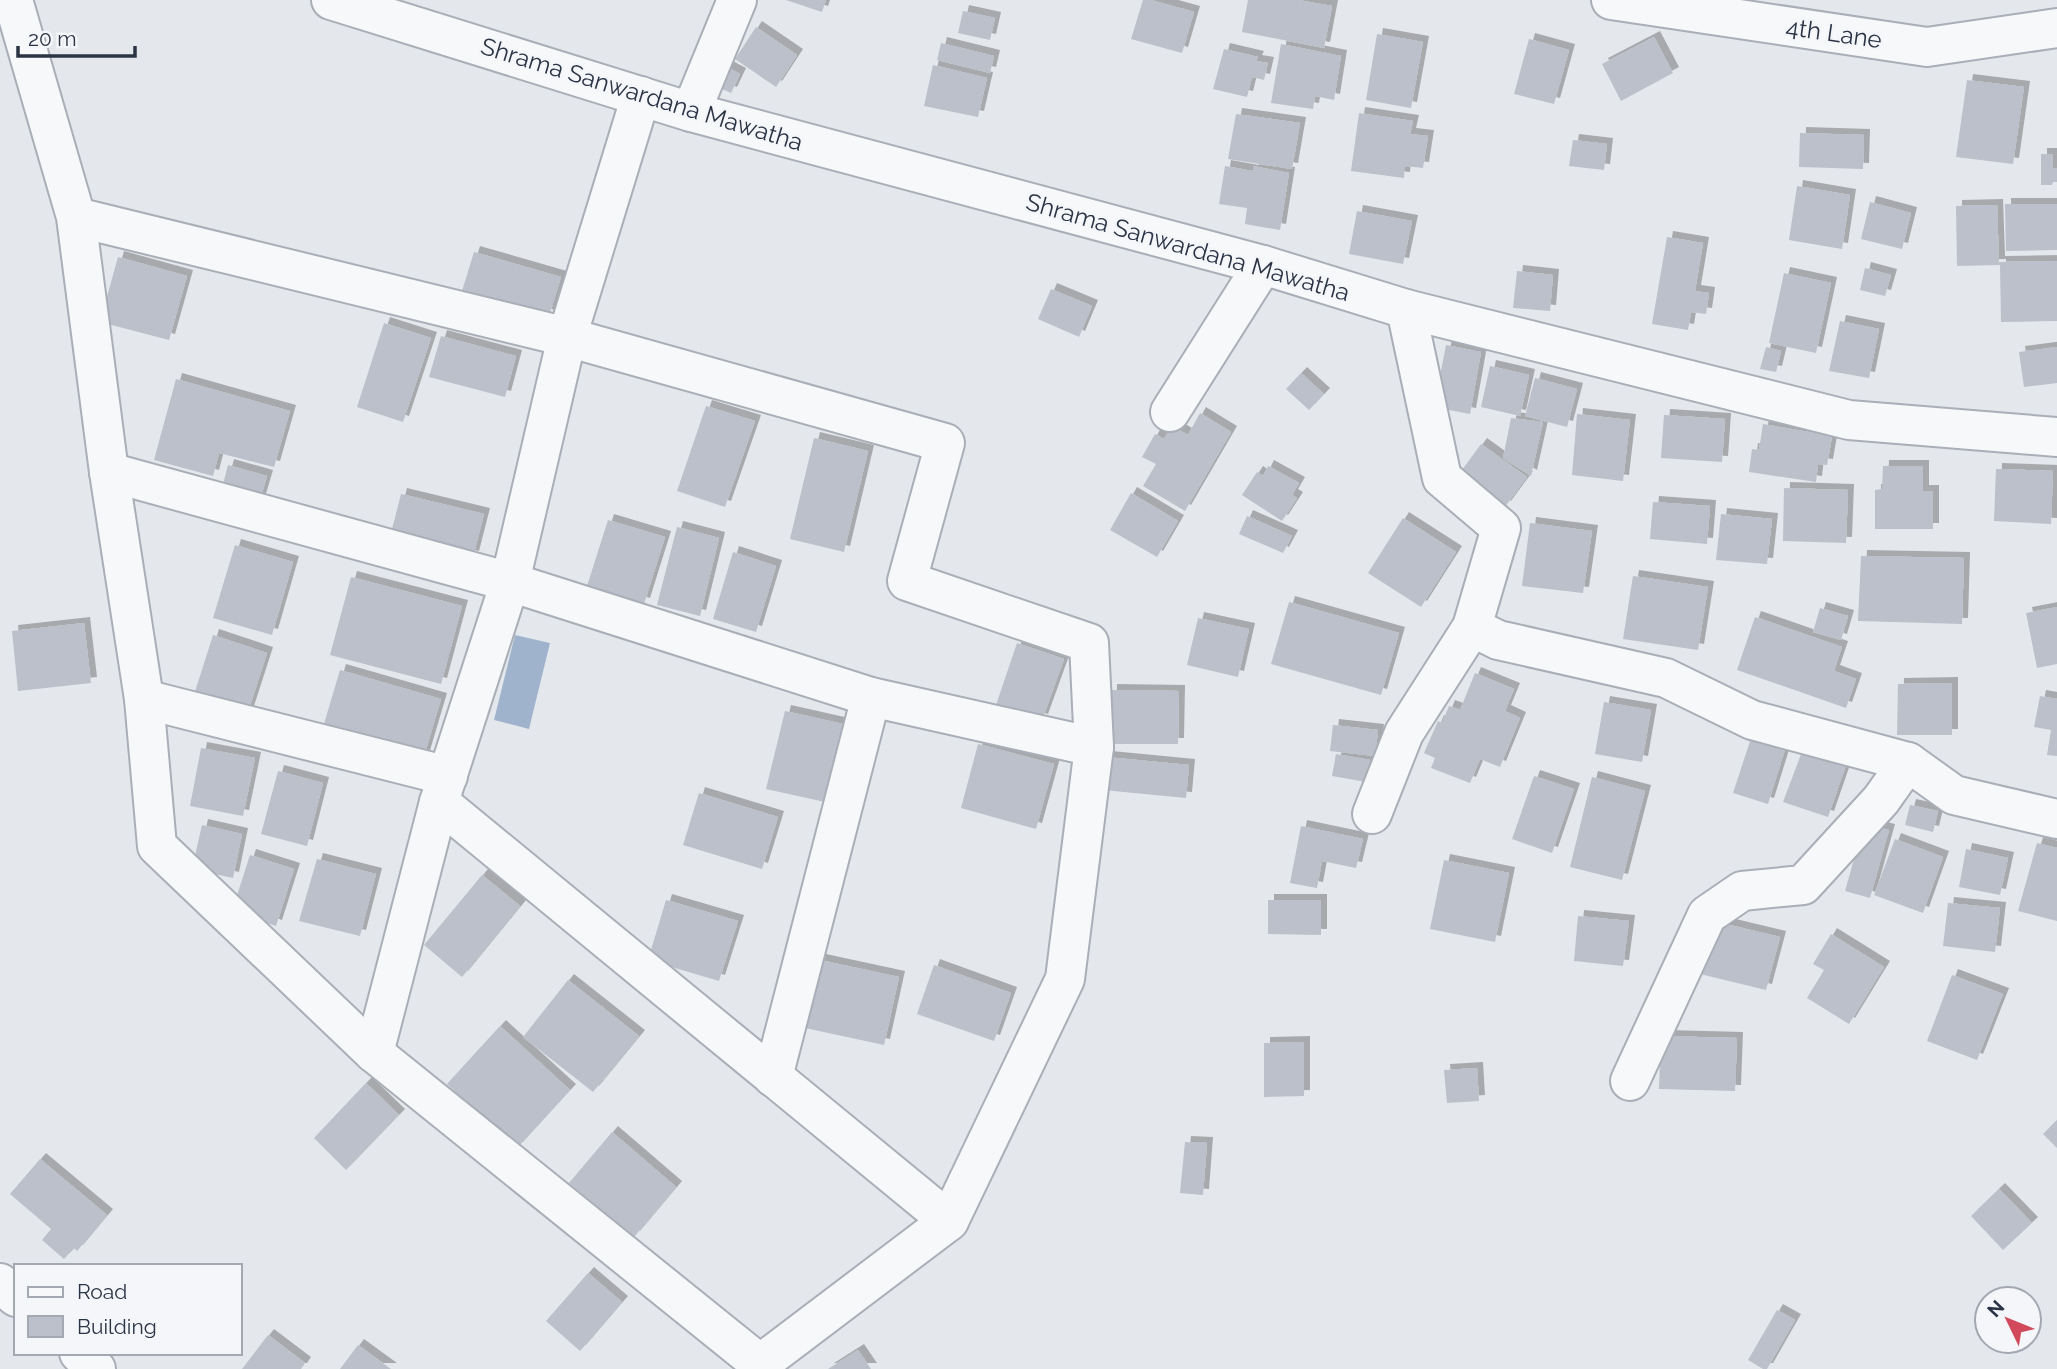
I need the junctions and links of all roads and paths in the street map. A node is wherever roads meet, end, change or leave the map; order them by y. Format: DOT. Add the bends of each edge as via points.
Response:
graph roads {
  1 [pos="13,0"];
  2 [pos="331,0"];
  3 [pos="737,0"];
  4 [pos="1611,0"];
  5 [pos="2057,28"];
  6 [pos="640,96"];
  7 [pos="691,112"];
  8 [pos="76,217"];
  9 [pos="1263,265"];
  10 [pos="1406,309"];
  11 [pos="567,337"];
  12 [pos="1170,412"];
  13 [pos="2057,437"];
  14 [pos="109,472"];
  15 [pos="510,582"];
  16 [pos="1472,627"];
  17 [pos="871,697"];
  18 [pos="144,699"];
  19 [pos="1094,747"];
  20 [pos="1908,762"];
  21 [pos="443,789"];
  22 [pos="1372,814"];
  23 [pos="2057,819"];
  24 [pos="374,1053"];
  25 [pos="773,1077"];
  26 [pos="1630,1081"];
  27 [pos="949,1222"];
  28 [pos="0,1283"];
  29 [pos="14,1295"];
  30 [pos="81,1355"];
  31 [pos="96,1369"];
  1 -- 8 [label="street"];
  2 -- 6 [label="street, Shrama Sanwardana Mawatha"];
  3 -- 7 [label="street"];
  4 -- 5 [label="street, 4th Lane" via="1927,47"];
  6 -- 7 [label="street, Shrama Sanwardana Mawatha"];
  6 -- 11 [label="street"];
  7 -- 9 [label="street, Shrama Sanwardana Mawatha"];
  8 -- 11 [label="street"];
  8 -- 14 [label="street"];
  9 -- 10 [label="street, Shrama Sanwardana Mawatha"];
  9 -- 12 [label="street"];
  10 -- 13 [label="street, Shrama Sanwardana Mawatha" via="1849,420"];
  10 -- 16 [label="street" via="1442,478 1501,528"];
  11 -- 15 [label="street"];
  11 -- 19 [label="street" via="945,443 907,581 1089,643"];
  14 -- 15 [label="street"];
  14 -- 18 [label="street"];
  15 -- 17 [label="street"];
  15 -- 21 [label="street"];
  16 -- 20 [label="street" via="1498,640 1666,678 1752,720"];
  16 -- 22 [label="street" via="1404,733"];
  17 -- 19 [label="street"];
  17 -- 25 [label="street"];
  18 -- 21 [label="street"];
  18 -- 24 [label="street" via="157,846"];
  19 -- 27 [label="street" via="1065,979"];
  20 -- 23 [label="street" via="1954,795"];
  20 -- 26 [label="street" via="1881,800 1803,886 1741,891 1707,915"];
  21 -- 24 [label="street"];
  21 -- 25 [label="street"];
  24 -- 27 [label="street" via="760,1364"];
  25 -- 27 [label="street"];
  28 -- 29 [label="street"];
  30 -- 31 [label="street"];
}
